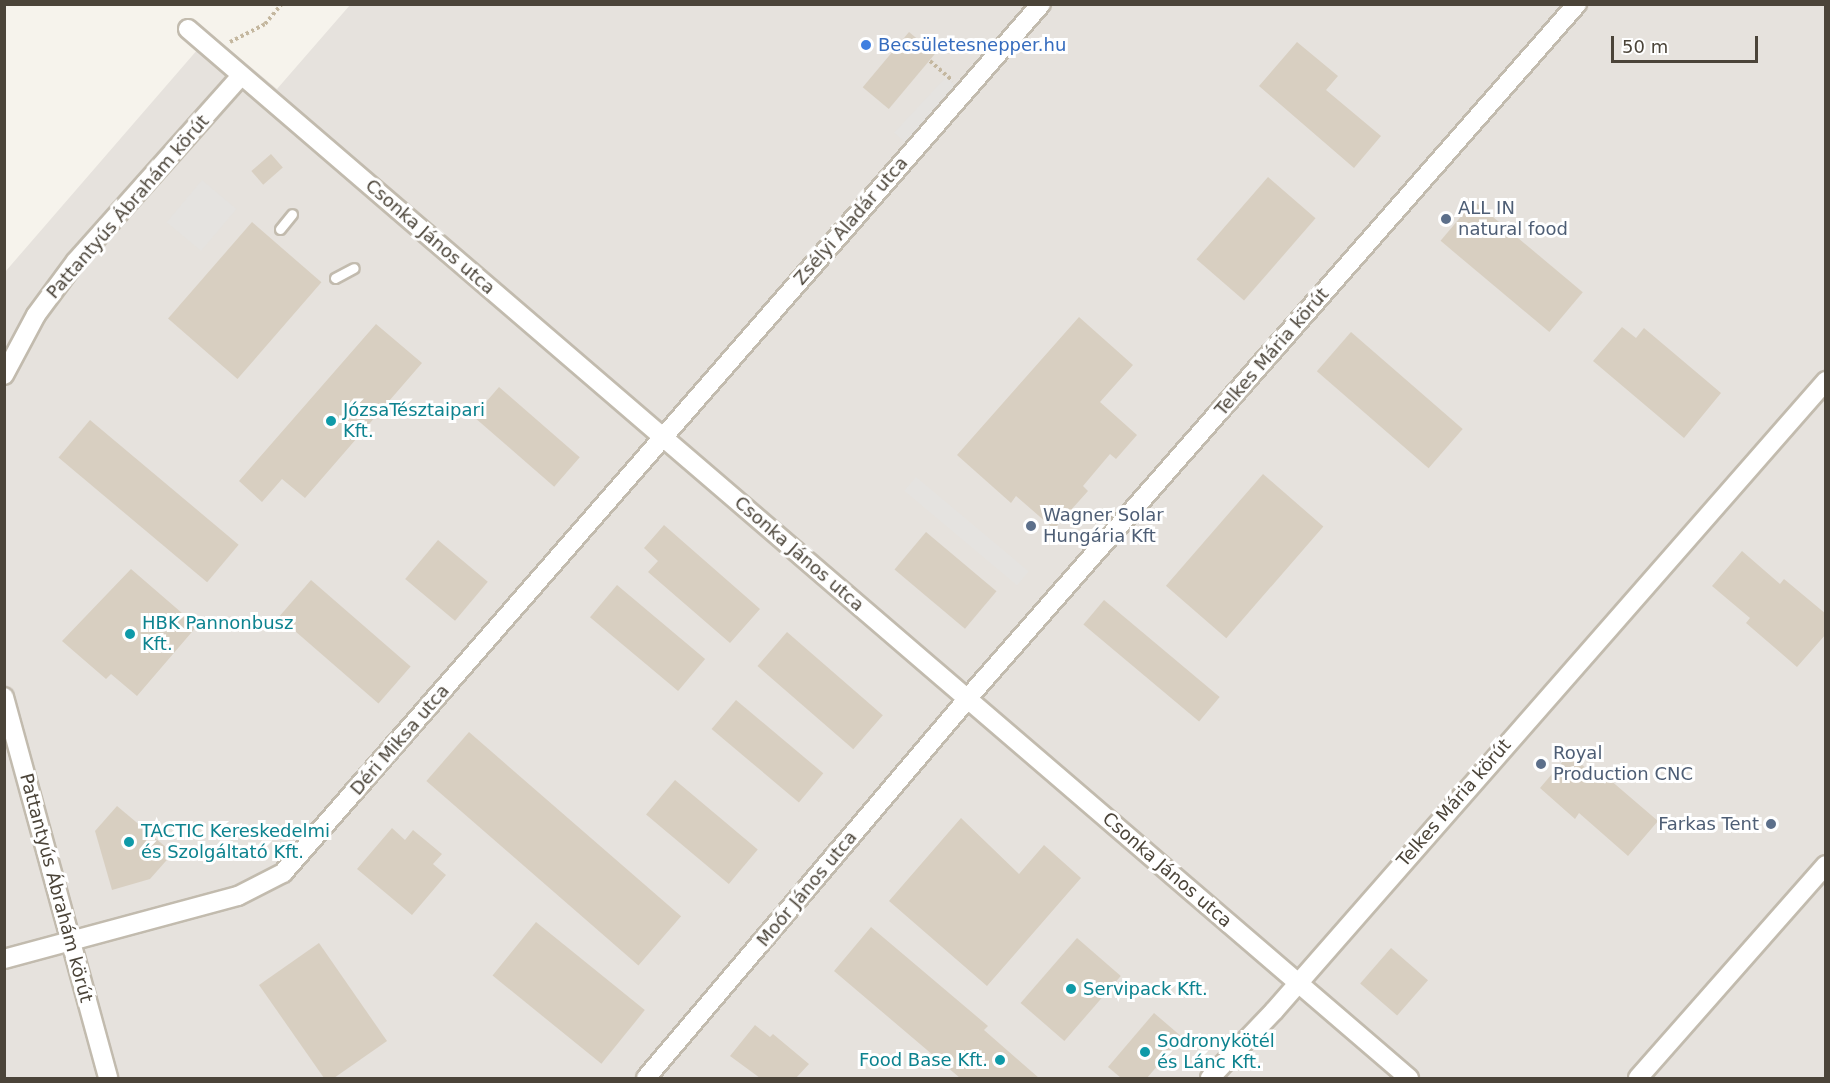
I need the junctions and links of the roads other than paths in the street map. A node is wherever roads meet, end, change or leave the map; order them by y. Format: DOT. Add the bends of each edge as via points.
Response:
graph roads {
  1 [pos="1041,4"];
  2 [pos="1577,4"];
  3 [pos="188,29"];
  4 [pos="241,76"];
  5 [pos="292,214"];
  6 [pos="280,229"];
  7 [pos="354,268"];
  8 [pos="335,278"];
  9 [pos="4,375"];
  10 [pos="1826,381"];
  11 [pos="662,436"];
  12 [pos="4,697"];
  13 [pos="967,699"];
  14 [pos="9,729"];
  15 [pos="1826,865"];
  16 [pos="71,943"];
  17 [pos="4,959"];
  18 [pos="1298,983"];
  19 [pos="108,1078"];
  20 [pos="646,1078"];
  21 [pos="1210,1078"];
  22 [pos="1409,1078"];
  23 [pos="1638,1078"];
  1 -- 11 [label="street, Zsélyi Aladár utca"];
  2 -- 13 [label="street, Telkes Mária körút"];
  3 -- 4 [label="street, Csonka János utca"];
  4 -- 9 [label="street, Pattantyús Ábrahám körút" via="76,261 36,315"];
  4 -- 11 [label="street, Csonka János utca"];
  5 -- 6 [label="lane"];
  7 -- 8 [label="lane"];
  10 -- 18 [label="street, Telkes Mária körút"];
  11 -- 13 [label="street, Csonka János utca"];
  11 -- 16 [label="street, Déri Miksa utca" via="283,873 238,896"];
  12 -- 14 [label="street, Pattantyús Ábrahám körút"];
  13 -- 18 [label="street, Csonka János utca"];
  13 -- 20 [label="street, Moór János utca"];
  14 -- 16 [label="street, Pattantyús Ábrahám körút"];
  15 -- 23 [label="street"];
  16 -- 17 [label="street, Déri Miksa utca"];
  16 -- 19 [label="street, Pattantyús Ábrahám körút"];
  18 -- 21 [label="street, Telkes Mária körút"];
  18 -- 22 [label="street, Csonka János utca"];
}
